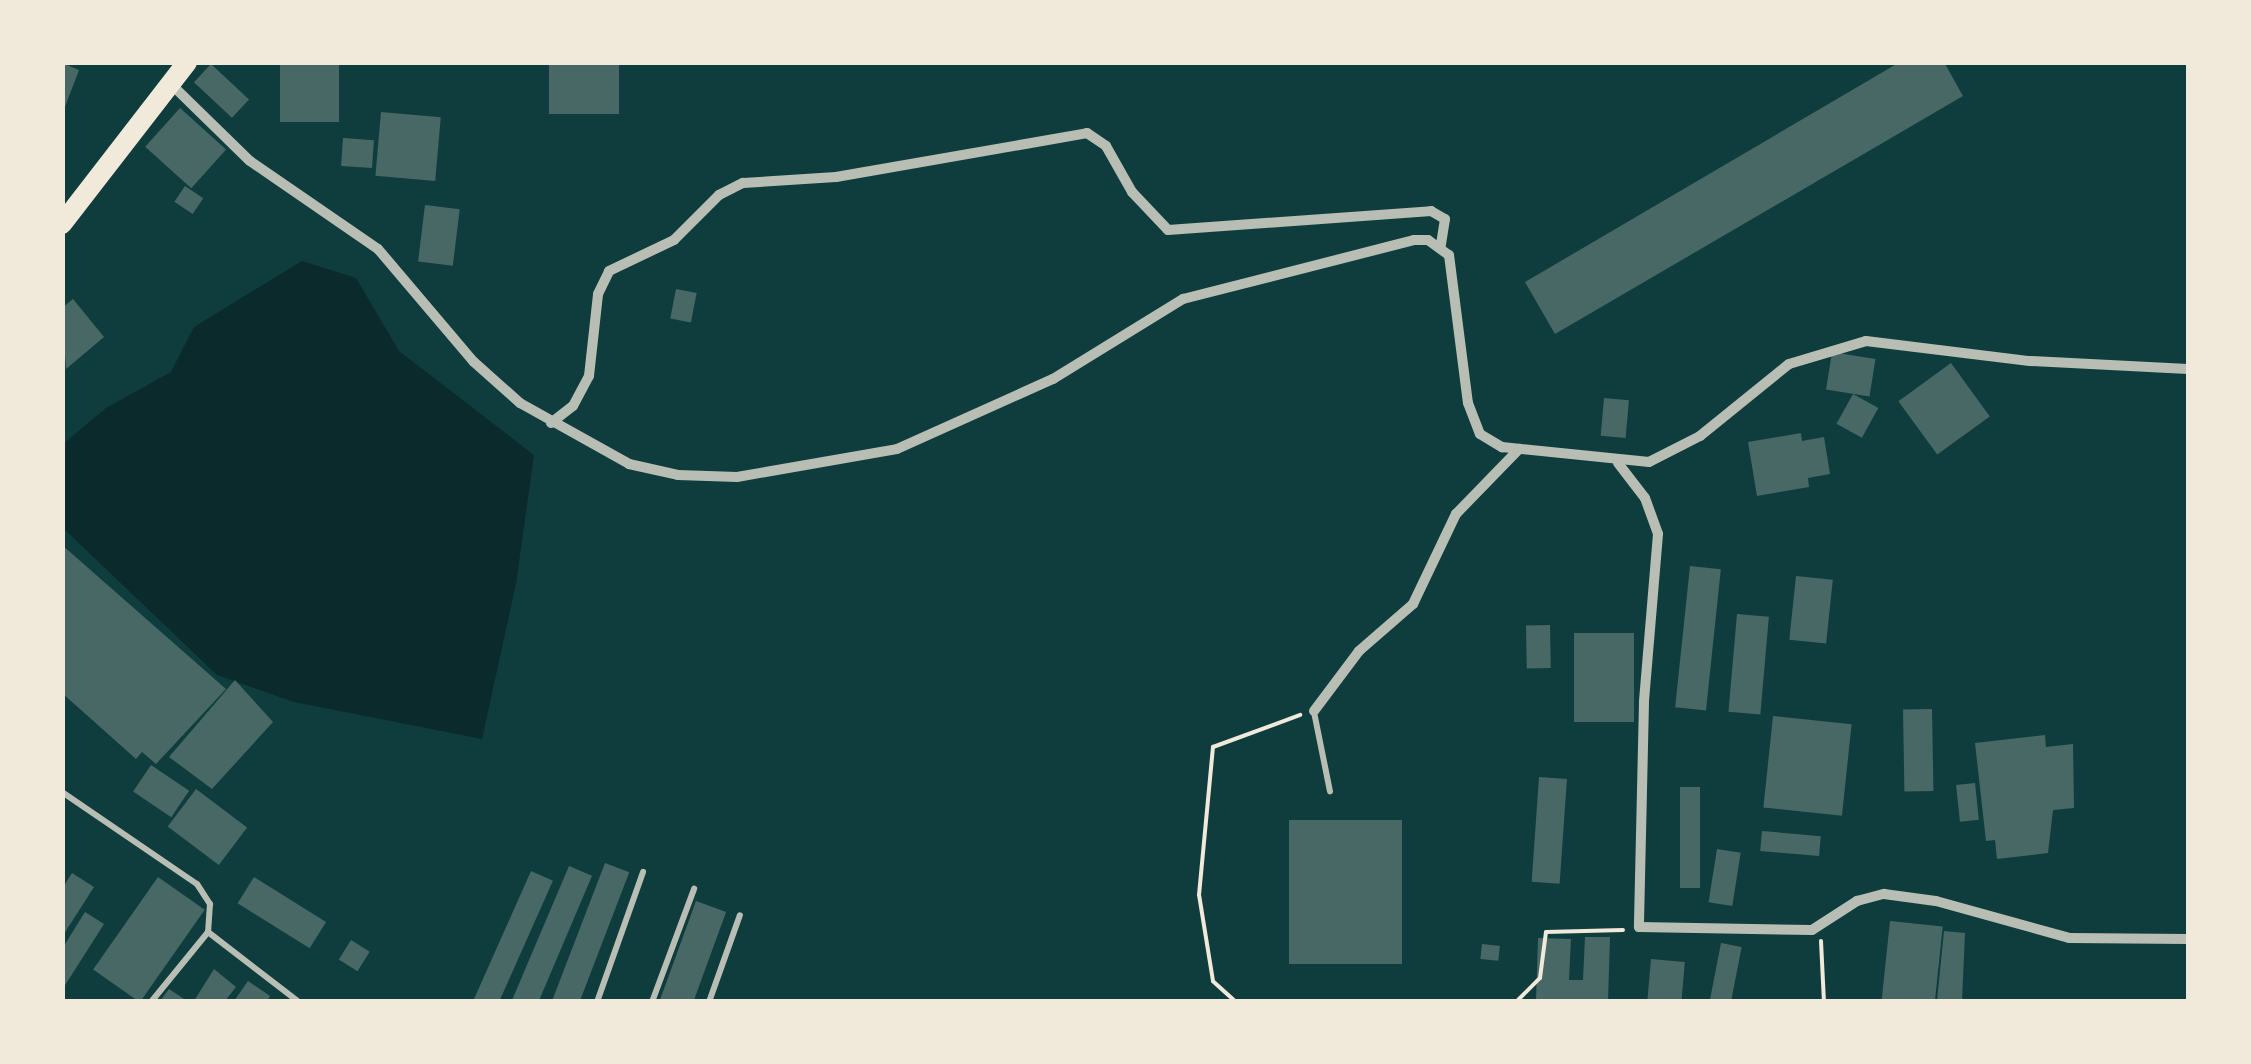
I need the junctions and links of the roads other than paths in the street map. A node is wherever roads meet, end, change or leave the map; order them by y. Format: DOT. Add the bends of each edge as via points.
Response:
graph roads {
  1 [pos="186,62"];
  2 [pos="170,84"];
  3 [pos="62,224"];
  4 [pos="1441,245"];
  5 [pos="2188,369"];
  6 [pos="551,423"];
  7 [pos="1518,449"];
  8 [pos="1618,463"];
  9 [pos="1314,711"];
  10 [pos="1330,791"];
  11 [pos="62,792"];
  12 [pos="643,872"];
  13 [pos="694,889"];
  14 [pos="740,915"];
  15 [pos="208,932"];
  16 [pos="2188,939"];
  17 [pos="151,1002"];
  18 [pos="299,1002"];
  19 [pos="596,1002"];
  20 [pos="652,1002"];
  21 [pos="709,1002"];
  1 -- 2 [label="main road"];
  2 -- 3 [label="main road"];
  2 -- 6 [label="street" via="250,162 378,249 474,362"];
  4 -- 6 [label="street" via="1396,243 1183,299 1026,392 929,438 872,454 737,476 678,475 629,464"];
  4 -- 6 [label="street" via="1445,219 1431,211 1168,230 1132,192 1106,146 1087,132 836,177 743,184 719,195 674,240 609,271 598,294 589,376 573,406"];
  4 -- 7 [label="street" via="1453,272 1461,368 1475,425 1493,445"];
  5 -- 8 [label="street" via="2030,361 1901,341 1846,344 1772,374 1684,446 1649,462"];
  7 -- 8 [label="street"];
  7 -- 9 [label="street" via="1456,514 1413,604 1359,651"];
  8 -- 16 [label="street" via="1645,498 1658,534 1644,702 1637,920 1643,929 1821,926 1856,901 1884,894 1936,900 2069,938"];
  9 -- 10 [label="lane"];
  11 -- 15 [label="lane" via="197,884 210,904"];
  12 -- 19 [label="lane"];
  13 -- 20 [label="lane"];
  14 -- 21 [label="lane"];
  15 -- 17 [label="lane"];
  15 -- 18 [label="lane"];
}
